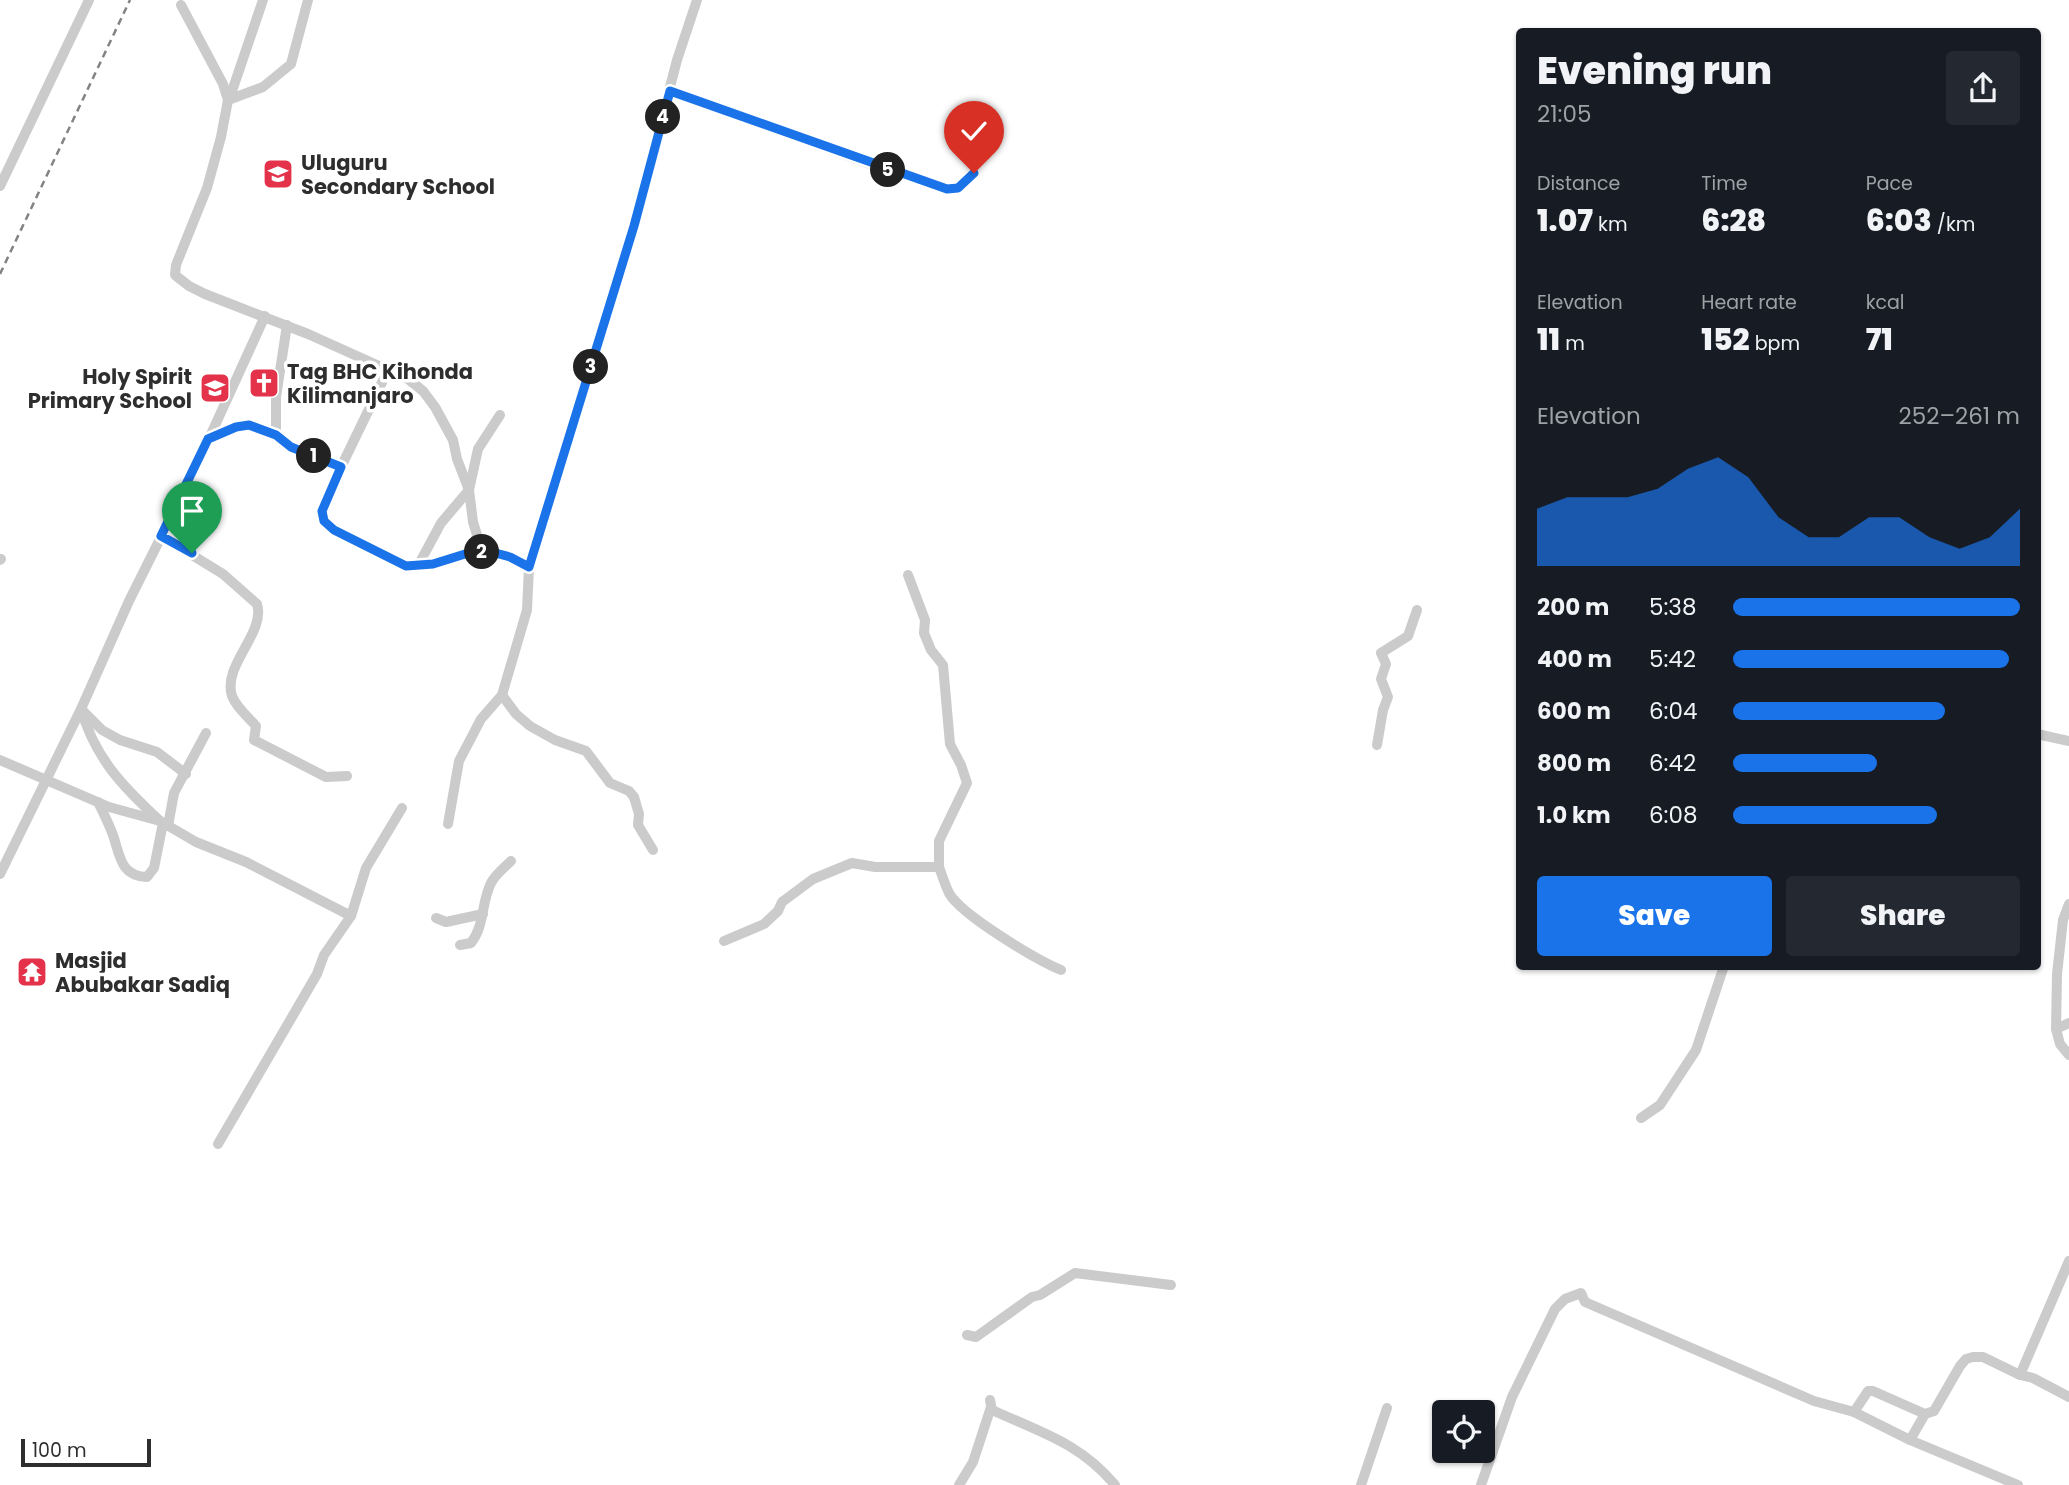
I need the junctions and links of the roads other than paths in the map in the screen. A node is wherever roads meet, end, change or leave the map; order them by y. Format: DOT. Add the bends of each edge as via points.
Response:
graph roads {
  1 [pos="89,0"];
  2 [pos="263,0"];
  3 [pos="308,0"];
  4 [pos="697,0"];
  5 [pos="181,5"];
  6 [pos="670,91"];
  7 [pos="228,100"];
  8 [pos="974,173"];
  9 [pos="0,186"];
  10 [pos="265,316"];
  11 [pos="287,325"];
  12 [pos="387,372"];
  13 [pos="500,415"];
  14 [pos="276,435"];
  15 [pos="208,439"];
  16 [pos="341,467"];
  17 [pos="469,490"];
  18 [pos="161,536"];
  19 [pos="488,551"];
  20 [pos="419,564"];
  21 [pos="529,567"];
  22 [pos="908,575"];
  23 [pos="1416,610"];
  24 [pos="502,695"];
  25 [pos="81,709"];
  26 [pos="206,733"];
  27 [pos="2041,735"];
  28 [pos="2069,741"];
  29 [pos="1377,745"];
  30 [pos="0,760"];
  31 [pos="186,774"];
  32 [pos="347,776"];
  33 [pos="46,780"];
  34 [pos="97,802"];
  35 [pos="402,808"];
  36 [pos="164,823"];
  37 [pos="448,824"];
  38 [pos="653,850"];
  39 [pos="511,861"];
  40 [pos="939,867"];
  41 [pos="0,874"];
  42 [pos="2069,904"];
  43 [pos="482,914"];
  44 [pos="351,916"];
  45 [pos="436,918"];
  46 [pos="724,941"];
  47 [pos="460,945"];
  48 [pos="1061,970"];
  49 [pos="1723,970"];
  50 [pos="2069,1023"];
  51 [pos="2056,1029"];
  52 [pos="2069,1055"];
  53 [pos="1641,1118"];
  54 [pos="218,1144"];
  55 [pos="2069,1261"];
  56 [pos="1171,1284"];
  57 [pos="967,1335"];
  58 [pos="2020,1375"];
  59 [pos="2069,1397"];
  60 [pos="1387,1408"];
  61 [pos="1854,1412"];
  62 [pos="1925,1414"];
  63 [pos="1910,1440"];
  64 [pos="2010,1484"];
  65 [pos="959,1485"];
  66 [pos="1115,1485"];
  67 [pos="1361,1485"];
  68 [pos="1481,1485"];
  1 -- 9 [label="street"];
  2 -- 7 [label="street"];
  3 -- 7 [label="street" via="291,64 263,87"];
  4 -- 6 [label="street"];
  5 -- 7 [label="street"];
  6 -- 8 [label="street" via="947,189 958,188"];
  6 -- 21 [label="street" via="634,226"];
  7 -- 10 [label="street" via="207,188 174,270 189,286"];
  10 -- 11 [label="street"];
  10 -- 15 [label="street"];
  11 -- 12 [label="street"];
  11 -- 14 [label="street" via="276,397"];
  12 -- 16 [label="street"];
  12 -- 17 [label="street" via="408,380 435,407 453,440"];
  13 -- 17 [label="street" via="478,449"];
  14 -- 15 [label="street" via="249,425"];
  14 -- 16 [label="street" via="291,447"];
  15 -- 18 [label="street"];
  16 -- 20 [label="street" via="322,511 324,521 406,566"];
  17 -- 19 [label="street" via="473,522"];
  17 -- 20 [label="street" via="441,523"];
  18 -- 25 [label="street"];
  18 -- 32 [label="street" via="223,573 257,604 258,618 231,684 236,703 256,726 254,740 326,777"];
  19 -- 20 [label="street"];
  19 -- 21 [label="street"];
  21 -- 24 [label="street" via="527,610"];
  22 -- 40 [label="street" via="925,620 930,650 943,665 950,744 967,783 939,841"];
  23 -- 29 [label="street" via="1408,636 1381,653 1386,664 1381,679 1388,697"];
  24 -- 37 [label="street" via="481,719 459,761"];
  24 -- 38 [label="street" via="530,726 586,751 610,783 629,791 639,814 638,825"];
  25 -- 31 [label="street" via="102,730 157,752"];
  25 -- 33 [label="street"];
  25 -- 36 [label="street" via="101,758"];
  26 -- 31 [label="street"];
  27 -- 28 [label="street"];
  30 -- 33 [label="street"];
  31 -- 36 [label="street"];
  33 -- 34 [label="street"];
  33 -- 41 [label="street"];
  34 -- 36 [label="street"];
  34 -- 36 [label="street" via="121,865 138,877 147,877 154,868"];
  35 -- 44 [label="street" via="366,868"];
  36 -- 44 [label="street"];
  39 -- 43 [label="street" via="492,880"];
  40 -- 46 [label="street" via="852,863 813,879 782,902 764,924"];
  40 -- 48 [label="street" via="950,895 975,918"];
  42 -- 51 [label="street" via="2057,974"];
  43 -- 45 [label="street" via="446,922"];
  43 -- 47 [label="street" via="479,933 471,943"];
  44 -- 54 [label="street" via="324,955"];
  49 -- 53 [label="street" via="1696,1050 1660,1105"];
  50 -- 51 [label="street"];
  51 -- 52 [label="street"];
  55 -- 58 [label="street"];
  56 -- 57 [label="street" via="1075,1273 976,1337"];
  58 -- 59 [label="street"];
  58 -- 62 [label="street" via="1983,1357 1966,1359 1934,1411"];
  60 -- 67 [label="street"];
  61 -- 62 [label="street" via="1868,1391 1873,1391"];
  61 -- 63 [label="street"];
  61 -- 68 [label="street" via="1814,1401 1681,1345 1585,1302 1581,1293 1564,1299 1555,1309 1513,1396"];
  62 -- 63 [label="street"];
  63 -- 64 [label="street"];
  65 -- 66 [label="street" via="973,1462 990,1404 992,1410 1086,1455"];
}
